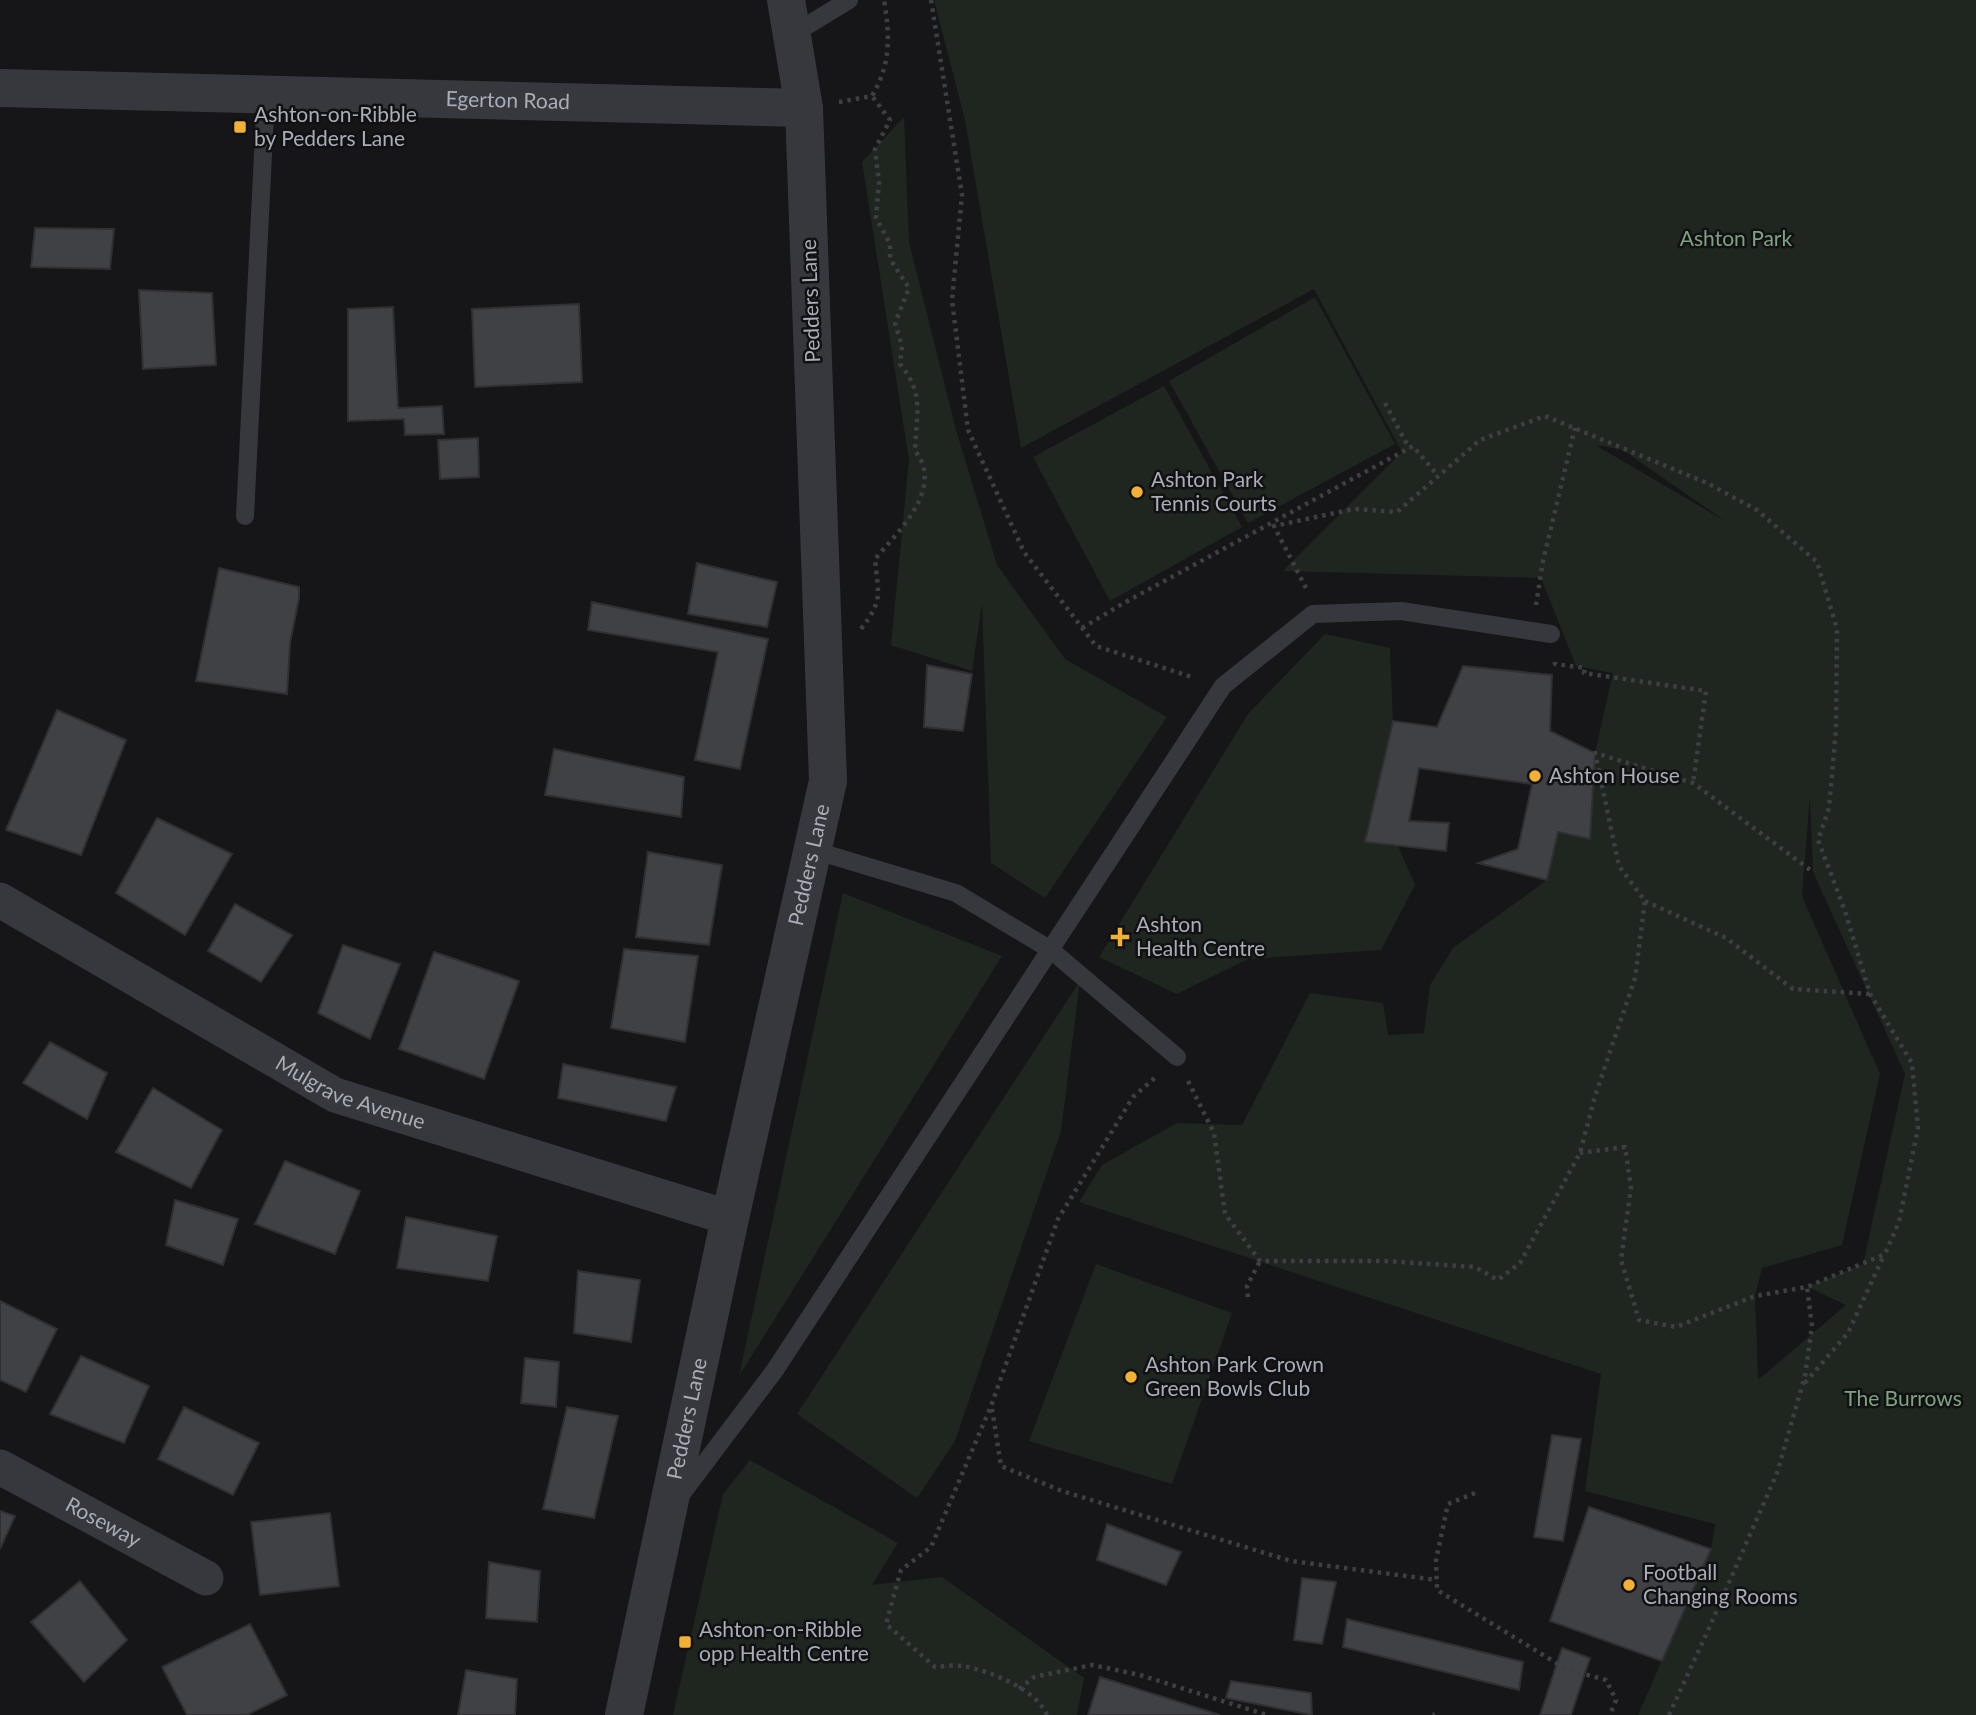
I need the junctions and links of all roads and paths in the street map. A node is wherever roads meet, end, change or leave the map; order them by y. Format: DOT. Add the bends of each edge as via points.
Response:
graph roads {
  1 [pos="849,0"];
  2 [pos="884,0"];
  3 [pos="931,0"];
  4 [pos="789,17"];
  5 [pos="0,88"];
  6 [pos="266,94"];
  7 [pos="872,96"];
  8 [pos="804,107"];
  9 [pos="1385,403"];
  10 [pos="1575,428"];
  11 [pos="1411,447"];
  12 [pos="1438,476"];
  13 [pos="245,516"];
  14 [pos="1267,524"];
  15 [pos="1275,526"];
  16 [pos="1313,614"];
  17 [pos="1082,628"];
  18 [pos="1531,632"];
  19 [pos="1551,634"];
  20 [pos="855,637"];
  21 [pos="1223,686"];
  22 [pos="1693,783"];
  23 [pos="813,850"];
  24 [pos="1813,872"];
  25 [pos="0,900"];
  26 [pos="1645,901"];
  27 [pos="1051,950"];
  28 [pos="1870,994"];
  29 [pos="1177,1057"];
  30 [pos="1580,1153"];
  31 [pos="730,1218"];
  32 [pos="1885,1254"];
  33 [pos="1261,1261"];
  34 [pos="1807,1287"];
  35 [pos="1248,1297"];
  36 [pos="1802,1387"];
  37 [pos="991,1406"];
  38 [pos="0,1467"];
  39 [pos="1475,1493"];
  40 [pos="667,1514"];
  41 [pos="206,1578"];
  42 [pos="1437,1580"];
  43 [pos="1019,1689"];
  44 [pos="624,1715"];
  45 [pos="1047,1715"];
  46 [pos="1267,1715"];
  47 [pos="1610,1715"];
  48 [pos="1668,1715"];
  1 -- 4 [label="lane"];
  2 -- 7 [label="path" via="889,33 883,78"];
  3 -- 17 [label="path" via="962,195 952,300 968,430 1024,552"];
  4 -- 8 [label="street, Pedders Lane"];
  5 -- 6 [label="street, Egerton Road"];
  6 -- 8 [label="street, Egerton Road"];
  6 -- 13 [label="lane"];
  7 -- 8 [label="path"];
  7 -- 20 [label="path" via="890,120 875,149 876,218 890,244 890,259 909,288 895,323 902,346 900,364 916,389 915,451 925,471 913,513 875,559 880,592 871,616"];
  8 -- 23 [label="street, Pedders Lane" via="828,781"];
  9 -- 11 [label="path"];
  10 -- 12 [label="path" via="1545,416 1480,440"];
  10 -- 18 [label="path"];
  10 -- 28 [label="path" via="1706,483 1757,510 1817,562 1837,629 1829,808 1818,840"];
  11 -- 12 [label="path"];
  11 -- 14 [label="path"];
  12 -- 15 [label="path" via="1397,512 1354,509"];
  14 -- 15 [label="path"];
  14 -- 17 [label="path"];
  15 -- 16 [label="path" via="1309,595"];
  16 -- 18 [label="lane" via="1401,611"];
  16 -- 21 [label="lane"];
  17 -- 21 [label="path" via="1096,646"];
  18 -- 19 [label="lane"];
  19 -- 22 [label="path" via="1555,664 1586,667 1584,673 1706,691"];
  21 -- 27 [label="lane"];
  22 -- 24 [label="path"];
  22 -- 26 [label="path" via="1595,754 1619,866"];
  23 -- 27 [label="lane" via="956,893"];
  23 -- 31 [label="street, Pedders Lane"];
  25 -- 31 [label="street, Mulgrave Avenue" via="335,1095"];
  26 -- 28 [label="path" via="1727,938 1793,989"];
  26 -- 30 [label="path" via="1635,978"];
  27 -- 29 [label="lane"];
  27 -- 40 [label="lane" via="775,1370"];
  28 -- 32 [label="path" via="1912,1063 1918,1128 1899,1222"];
  29 -- 33 [label="path" via="1214,1133 1225,1214"];
  29 -- 37 [label="path" via="1133,1097 1058,1219"];
  30 -- 33 [label="path" via="1520,1263 1497,1280 1475,1267"];
  30 -- 34 [label="path" via="1625,1147 1631,1188 1621,1260 1639,1320 1676,1327 1755,1296"];
  31 -- 40 [label="street, Pedders Lane"];
  32 -- 34 [label="path"];
  32 -- 36 [label="path" via="1849,1333"];
  33 -- 35 [label="path" via="1247,1286"];
  34 -- 36 [label="path" via="1812,1326"];
  36 -- 48 [label="path" via="1777,1473"];
  37 -- 42 [label="path" via="1001,1466 1062,1491 1291,1561"];
  37 -- 43 [label="path" via="931,1547 901,1570 886,1625 935,1667 961,1666 999,1676"];
  38 -- 41 [label="street, Roseway"];
  39 -- 42 [label="path" via="1448,1504 1436,1560"];
  40 -- 44 [label="street, Pedders Lane"];
  42 -- 47 [label="path" via="1437,1590 1566,1669 1606,1680 1616,1700"];
  43 -- 45 [label="path" via="1041,1702"];
  43 -- 46 [label="path" via="1034,1677 1092,1665 1140,1675"];
}
